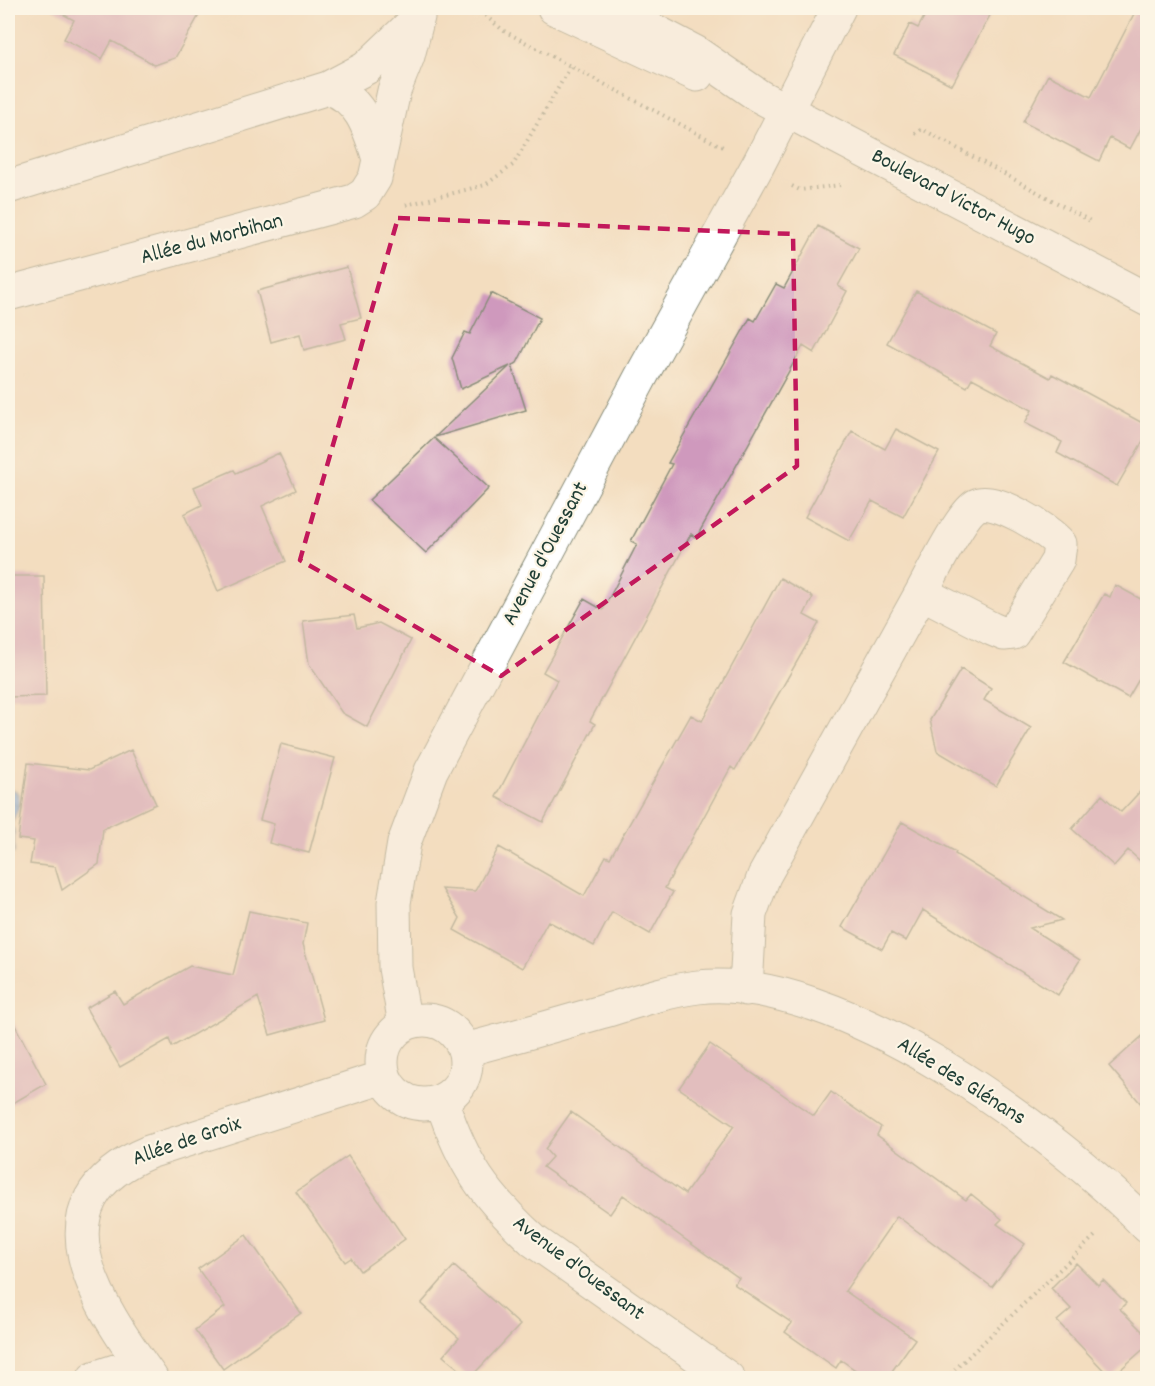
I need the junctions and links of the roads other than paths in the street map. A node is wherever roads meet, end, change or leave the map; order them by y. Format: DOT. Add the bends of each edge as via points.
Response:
graph roads {
  1 [pos="554,8"];
  2 [pos="611,8"];
  3 [pos="839,8"];
  4 [pos="421,12"];
  5 [pos="328,88"];
  6 [pos="772,103"];
  7 [pos="378,156"];
  8 [pos="8,187"];
  9 [pos="11,290"];
  10 [pos="1148,300"];
  11 [pos="922,593"];
  12 [pos="746,988"];
  13 [pos="405,1024"];
  14 [pos="465,1050"];
  15 [pos="384,1077"];
  16 [pos="442,1102"];
  17 [pos="1137,1216"];
  18 [pos="146,1371"];
  19 [pos="94,1378"];
  20 [pos="728,1378"];
  1 -- 6 [label="street, Boulevard Victor Hugo" via="685,71"];
  2 -- 6 [label="street, Boulevard Victor Hugo" via="695,52"];
  3 -- 6 [label="street, Avenue d'Ouessant"];
  4 -- 5 [label="street" via="374,63"];
  4 -- 7 [label="street" via="394,91"];
  5 -- 7 [label="street" via="346,95 354,104 370,130"];
  5 -- 8 [label="street"];
  6 -- 10 [label="street, Boulevard Victor Hugo"];
  6 -- 13 [label="street, Avenue d'Ouessant" via="758,165 431,771 404,843 394,903 396,968"];
  7 -- 9 [label="street, Allée du Morbihan" via="372,186 354,201"];
  11 -- 12 [label="street" via="764,876 750,914"];
  12 -- 14 [label="street, Allée des Glénans" via="699,987 676,991"];
  12 -- 17 [label="street, Allée des Glénans" via="799,1000 926,1057 1023,1119 1074,1158"];
  13 -- 14 [label="street" via="423,1019 441,1023 456,1034"];
  13 -- 15 [label="street" via="385,1046"];
  14 -- 16 [label="street" via="468,1066 463,1080"];
  15 -- 16 [label="street" via="393,1092 407,1102"];
  15 -- 18 [label="street, Allée de Groix" via="149,1152 114,1170 100,1184 85,1216 81,1235 83,1256 91,1281"];
  16 -- 20 [label="street, Avenue d'Ouessant" via="469,1168 506,1215 534,1241"];
  18 -- 19 [label="street"];
}
